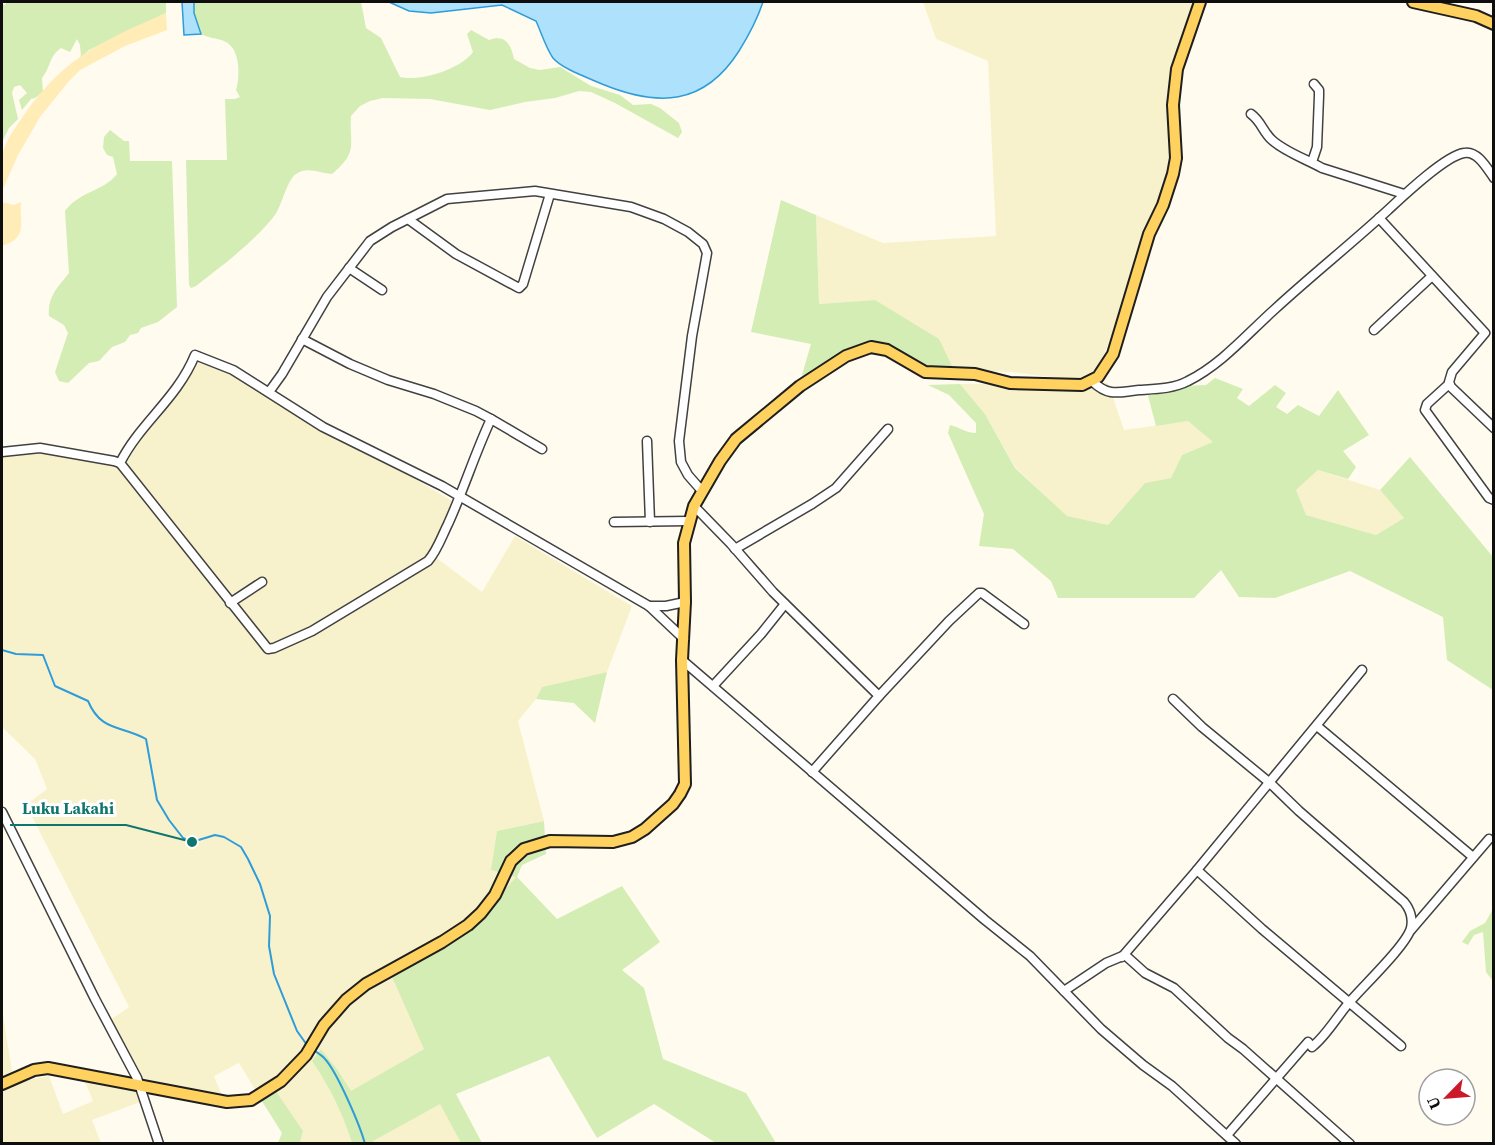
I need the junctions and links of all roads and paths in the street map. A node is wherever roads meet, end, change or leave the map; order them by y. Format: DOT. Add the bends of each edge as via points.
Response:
graph roads {
  1 [pos="1200,2"];
  2 [pos="1413,2"];
  3 [pos="1494,24"];
  4 [pos="1314,84"];
  5 [pos="1251,114"];
  6 [pos="1494,160"];
  7 [pos="1312,162"];
  8 [pos="1488,169"];
  9 [pos="1494,177"];
  10 [pos="550,194"];
  11 [pos="1404,194"];
  12 [pos="1379,218"];
  13 [pos="408,219"];
  14 [pos="349,268"];
  15 [pos="1432,276"];
  16 [pos="382,290"];
  17 [pos="1494,327"];
  18 [pos="1374,330"];
  19 [pos="1485,333"];
  20 [pos="302,339"];
  21 [pos="1093,382"];
  22 [pos="1449,384"];
  23 [pos="269,392"];
  24 [pos="491,419"];
  25 [pos="1494,428"];
  26 [pos="888,429"];
  27 [pos="647,441"];
  28 [pos="542,448"];
  29 [pos="2,452"];
  30 [pos="120,463"];
  31 [pos="702,491"];
  32 [pos="460,496"];
  33 [pos="1494,500"];
  34 [pos="693,506"];
  35 [pos="689,521"];
  36 [pos="614,522"];
  37 [pos="651,522"];
  38 [pos="735,549"];
  39 [pos="262,582"];
  40 [pos="685,602"];
  41 [pos="230,603"];
  42 [pos="785,604"];
  43 [pos="648,606"];
  44 [pos="1024,624"];
  45 [pos="684,639"];
  46 [pos="682,660"];
  47 [pos="1362,670"];
  48 [pos="713,686"];
  49 [pos="879,696"];
  50 [pos="1173,699"];
  51 [pos="1317,726"];
  52 [pos="812,772"];
  53 [pos="1270,783"];
  54 [pos="2,812"];
  55 [pos="1489,839"];
  56 [pos="1473,857"];
  57 [pos="1197,870"];
  58 [pos="1410,930"];
  59 [pos="1122,957"];
  60 [pos="1064,991"];
  61 [pos="1350,1002"];
  62 [pos="1401,1046"];
  63 [pos="1277,1079"];
  64 [pos="2,1084"];
  65 [pos="141,1087"];
  66 [pos="1228,1134"];
  67 [pos="159,1143"];
  68 [pos="1236,1143"];
  69 [pos="1350,1143"];
  1 -- 21 [label="main road" via="1177,69 1173,174 1149,234 1113,354"];
  2 -- 3 [label="main road" via="1476,16"];
  4 -- 7 [label="street" via="1319,90 1317,147"];
  5 -- 7 [label="street" via="1272,140"];
  6 -- 8 [label="street"];
  7 -- 11 [label="street"];
  8 -- 9 [label="street"];
  8 -- 11 [label="street" via="1473,154 1465,152"];
  10 -- 13 [label="street" via="524,191 452,198"];
  10 -- 13 [label="street" via="519,288 456,254"];
  10 -- 31 [label="street" via="635,208 671,222 706,249 679,441 681,462"];
  11 -- 12 [label="street"];
  12 -- 15 [label="street"];
  12 -- 21 [label="street" via="1233,350 1190,380 1167,388 1120,392 1102,391"];
  13 -- 14 [label="street" via="370,241"];
  14 -- 16 [label="street"];
  14 -- 20 [label="street"];
  15 -- 18 [label="street"];
  15 -- 19 [label="street"];
  17 -- 19 [label="street"];
  19 -- 22 [label="street" via="1452,372"];
  20 -- 23 [label="street"];
  20 -- 24 [label="street" via="350,364"];
  21 -- 31 [label="main road" via="1082,386 1010,384 975,374 933,373 878,347 863,350 846,356 800,386 750,426 736,439"];
  22 -- 25 [label="street"];
  22 -- 33 [label="street" via="1425,410"];
  23 -- 30 [label="street" via="233,370 195,355 177,389"];
  23 -- 32 [label="street" via="323,427"];
  24 -- 28 [label="street"];
  24 -- 32 [label="street"];
  26 -- 38 [label="street" via="836,488"];
  27 -- 37 [label="street"];
  29 -- 30 [label="street" via="40,448"];
  30 -- 41 [label="street"];
  31 -- 34 [label="main road"];
  32 -- 41 [label="street" via="428,561 299,638 268,649"];
  32 -- 43 [label="street"];
  34 -- 35 [label="main road"];
  34 -- 38 [label="street"];
  35 -- 37 [label="street"];
  35 -- 40 [label="main road" via="684,543"];
  36 -- 37 [label="street"];
  38 -- 42 [label="street"];
  39 -- 41 [label="street"];
  40 -- 43 [label="street"];
  40 -- 45 [label="main road"];
  42 -- 48 [label="street"];
  42 -- 49 [label="street"];
  43 -- 45 [label="street"];
  44 -- 49 [label="street" via="979,593"];
  45 -- 46 [label="main road"];
  46 -- 48 [label="street"];
  46 -- 65 [label="main road" via="685,784 673,804 645,829 623,840 550,841 524,849 511,861 495,895 475,919 360,989 336,1010 306,1055 281,1082 262,1094 245,1102 227,1102"];
  47 -- 51 [label="street"];
  48 -- 52 [label="street"];
  49 -- 52 [label="street"];
  50 -- 53 [label="street"];
  51 -- 53 [label="street"];
  51 -- 56 [label="street"];
  52 -- 60 [label="street" via="1030,956"];
  53 -- 57 [label="street"];
  53 -- 58 [label="street" via="1404,902 1411,912"];
  54 -- 65 [label="street"];
  55 -- 56 [label="street"];
  56 -- 58 [label="street"];
  57 -- 59 [label="street"];
  57 -- 61 [label="street"];
  58 -- 61 [label="street"];
  59 -- 60 [label="street"];
  59 -- 63 [label="street" via="1125,955 1145,973 1174,988"];
  60 -- 66 [label="street" via="1118,1044"];
  61 -- 62 [label="street"];
  61 -- 63 [label="street" via="1321,1041 1312,1047 1308,1042"];
  63 -- 66 [label="street"];
  63 -- 69 [label="street"];
  64 -- 65 [label="main road" via="48,1068"];
  65 -- 67 [label="street"];
  66 -- 68 [label="street"];
}
